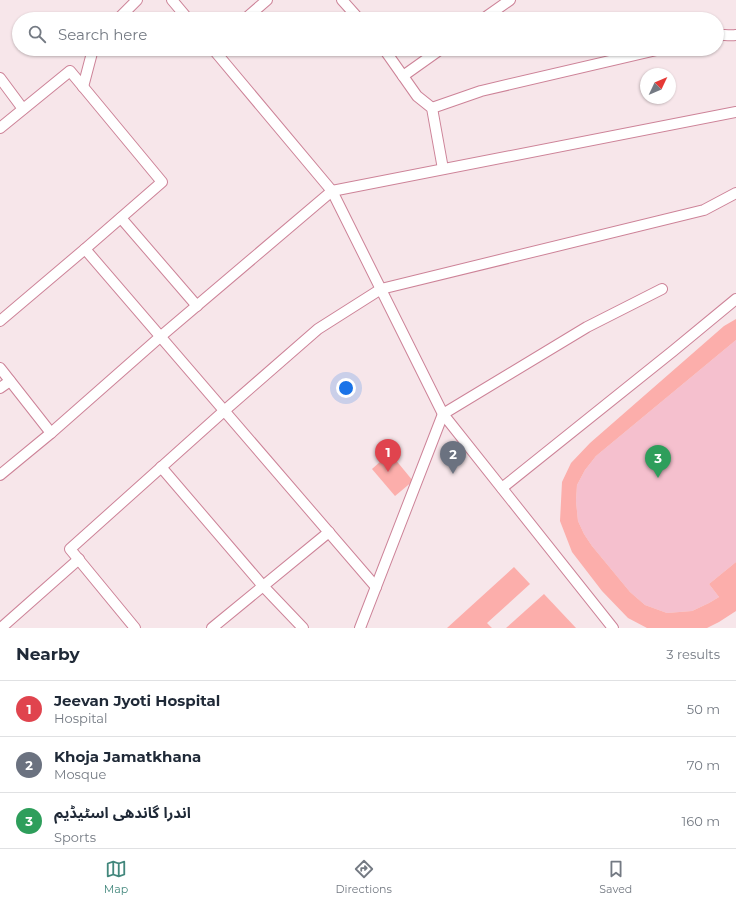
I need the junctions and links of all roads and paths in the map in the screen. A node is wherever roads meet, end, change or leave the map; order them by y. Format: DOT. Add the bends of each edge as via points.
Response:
graph roads {
  1 [pos="137,0"];
  2 [pos="172,0"];
  3 [pos="267,0"];
  4 [pos="342,0"];
  5 [pos="510,0"];
  6 [pos="125,12"];
  7 [pos="182,12"];
  8 [pos="253,12"];
  9 [pos="353,12"];
  10 [pos="493,12"];
  11 [pos="724,35"];
  12 [pos="736,35"];
  13 [pos="91,56"];
  14 [pos="219,56"];
  15 [pos="389,56"];
  16 [pos="430,56"];
  17 [pos="631,56"];
  18 [pos="403,76"];
  19 [pos="0,78"];
  20 [pos="84,87"];
  21 [pos="432,108"];
  22 [pos="23,109"];
  23 [pos="736,112"];
  24 [pos="0,128"];
  25 [pos="443,169"];
  26 [pos="332,191"];
  27 [pos="736,193"];
  28 [pos="121,218"];
  29 [pos="85,249"];
  30 [pos="381,289"];
  31 [pos="662,289"];
  32 [pos="736,299"];
  33 [pos="197,306"];
  34 [pos="0,321"];
  35 [pos="160,337"];
  36 [pos="0,368"];
  37 [pos="10,381"];
  38 [pos="0,388"];
  39 [pos="224,411"];
  40 [pos="443,414"];
  41 [pos="51,433"];
  42 [pos="161,467"];
  43 [pos="0,475"];
  44 [pos="502,488"];
  45 [pos="329,532"];
  46 [pos="78,559"];
  47 [pos="263,586"];
  48 [pos="376,587"];
  49 [pos="1,628"];
  50 [pos="135,628"];
  51 [pos="212,628"];
  52 [pos="303,628"];
  53 [pos="360,628"];
  54 [pos="613,628"];
  1 -- 6 [label="street"];
  2 -- 7 [label="street"];
  3 -- 8 [label="street"];
  4 -- 9 [label="street"];
  5 -- 10 [label="street"];
  11 -- 12 [label="street"];
  13 -- 20 [label="street"];
  14 -- 26 [label="street"];
  15 -- 18 [label="street"];
  16 -- 18 [label="street"];
  17 -- 21 [label="street" via="481,91"];
  18 -- 21 [label="street" via="417,96"];
  19 -- 22 [label="street"];
  20 -- 22 [label="street" via="70,71"];
  20 -- 28 [label="street" via="162,182"];
  21 -- 25 [label="street"];
  22 -- 24 [label="street"];
  23 -- 25 [label="street"];
  25 -- 26 [label="street"];
  26 -- 30 [label="street"];
  26 -- 33 [label="street"];
  27 -- 30 [label="street" via="704,210"];
  28 -- 29 [label="street"];
  28 -- 33 [label="street"];
  29 -- 34 [label="street"];
  29 -- 35 [label="street"];
  30 -- 39 [label="street" via="318,329"];
  30 -- 40 [label="street"];
  31 -- 40 [label="street" via="587,327"];
  32 -- 44 [label="street"];
  33 -- 35 [label="street"];
  35 -- 39 [label="street"];
  35 -- 41 [label="street"];
  36 -- 37 [label="street"];
  37 -- 38 [label="street"];
  37 -- 41 [label="street"];
  39 -- 42 [label="street"];
  39 -- 45 [label="street"];
  40 -- 44 [label="street"];
  40 -- 48 [label="street"];
  41 -- 43 [label="street"];
  42 -- 46 [label="street" via="70,549"];
  42 -- 47 [label="street"];
  44 -- 54 [label="street"];
  45 -- 47 [label="street"];
  45 -- 48 [label="street"];
  46 -- 49 [label="street"];
  46 -- 50 [label="street"];
  47 -- 51 [label="street"];
  47 -- 52 [label="street"];
  48 -- 53 [label="street"];
}
